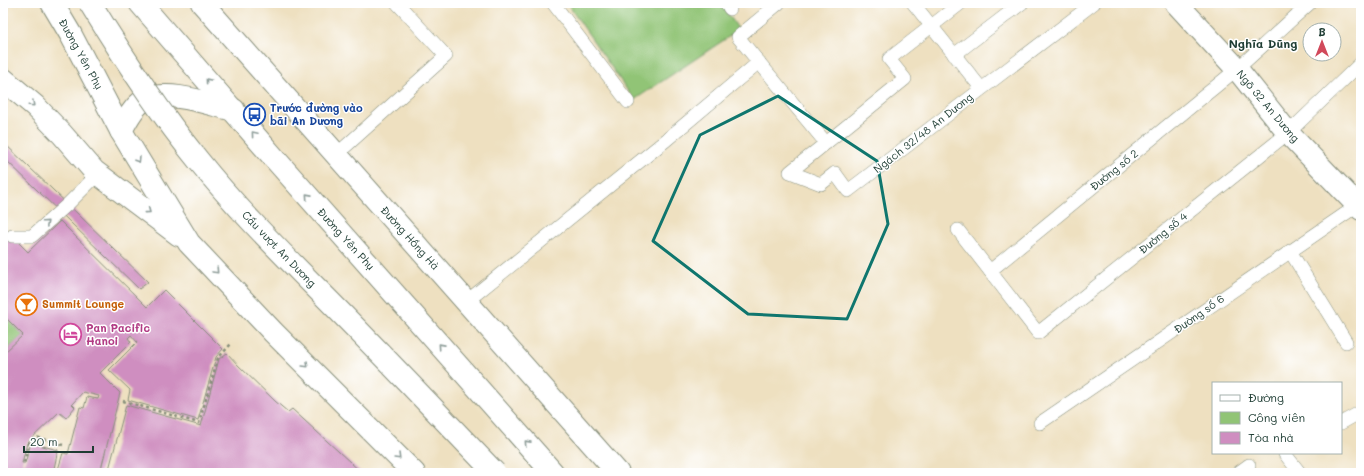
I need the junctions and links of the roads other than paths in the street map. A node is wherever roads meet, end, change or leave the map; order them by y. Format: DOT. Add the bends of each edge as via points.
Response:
graph roads {
  1 [pos="52,3"];
  2 [pos="90,3"];
  3 [pos="140,3"];
  4 [pos="202,3"];
  5 [pos="397,3"];
  6 [pos="553,3"];
  7 [pos="779,3"];
  8 [pos="913,3"];
  9 [pos="961,3"];
  10 [pos="1022,3"];
  11 [pos="1094,3"];
  12 [pos="1176,3"];
  13 [pos="1310,3"];
  14 [pos="931,26"];
  15 [pos="954,55"];
  16 [pos="759,62"];
  17 [pos="1361,63"];
  18 [pos="1237,69"];
  19 [pos="3,79"];
  20 [pos="981,88"];
  21 [pos="628,102"];
  22 [pos="234,110"];
  23 [pos="121,131"];
  24 [pos="1288,133"];
  25 [pos="826,143"];
  26 [pos="336,155"];
  27 [pos="98,174"];
  28 [pos="1360,206"];
  29 [pos="958,230"];
  30 [pos="12,236"];
  31 [pos="190,243"];
  32 [pos="1290,251"];
  33 [pos="990,271"];
  34 [pos="466,302"];
  35 [pos="1346,342"];
  36 [pos="1361,415"];
  37 [pos="1342,422"];
  38 [pos="1040,423"];
  39 [pos="1286,454"];
  40 [pos="414,473"];
  41 [pos="495,473"];
  42 [pos="553,473"];
  43 [pos="618,473"];
  44 [pos="1300,473"];
  1 -- 23 [label="main road, Đường Yên Phụ"];
  2 -- 41 [label="main road, Cầu vượt An Dương, bridge" via="141,82 198,161 262,233"];
  22 -- 3 [label="main road, Đường Yên Phụ, one-way"];
  4 -- 26 [label="main road, Đường Hồng Hà"];
  5 -- 26 [label="lane" via="446,56"];
  6 -- 21 [label="lane"];
  7 -- 16 [label="lane" via="738,37"];
  8 -- 14 [label="lane"];
  9 -- 14 [label="lane"];
  10 -- 15 [label="lane"];
  11 -- 20 [label="lane, Ngách 32/48 An Dương"];
  12 -- 18 [label="main road, Ngõ 32 An Dương"];
  13 -- 18 [label="lane, Đường số 2"];
  14 -- 15 [label="lane"];
  14 -- 25 [label="lane" via="889,59 904,78"];
  15 -- 20 [label="lane"];
  16 -- 25 [label="lane"];
  16 -- 34 [label="lane"];
  17 -- 24 [label="lane, Đường số 4"];
  18 -- 24 [label="main road, Ngõ 32 An Dương"];
  18 -- 33 [label="lane, Đường số 2"];
  19 -- 27 [label="main road, one-way" via="35,106"];
  20 -- 25 [label="lane, Ngách 32/48 An Dương" via="848,191 835,173 821,184 790,172"];
  22 -- 23 [label="main road" via="176,96 161,96 144,100 133,111"];
  42 -- 22 [label="main road, Đường Yên Phụ, one-way"];
  23 -- 31 [label="main road, Đường Yên Phụ, one-way"];
  24 -- 28 [label="main road, Ngõ 32 An Dương"];
  24 -- 33 [label="lane, Đường số 4" via="1038,334"];
  26 -- 34 [label="main road, Đường Hồng Hà"];
  30 -- 27 [label="lane, one-way" via="32,236"];
  27 -- 31 [label="main road, one-way"];
  28 -- 32 [label="lane, Đường số 6"];
  29 -- 33 [label="lane"];
  31 -- 40 [label="main road, Đường Yên Phụ, one-way" via="273,332"];
  32 -- 35 [label="lane"];
  32 -- 38 [label="lane, Đường số 6"];
  34 -- 43 [label="main road, Đường Hồng Hà"];
  36 -- 37 [label="lane" via="1359,413"];
  39 -- 44 [label="lane"];
}
